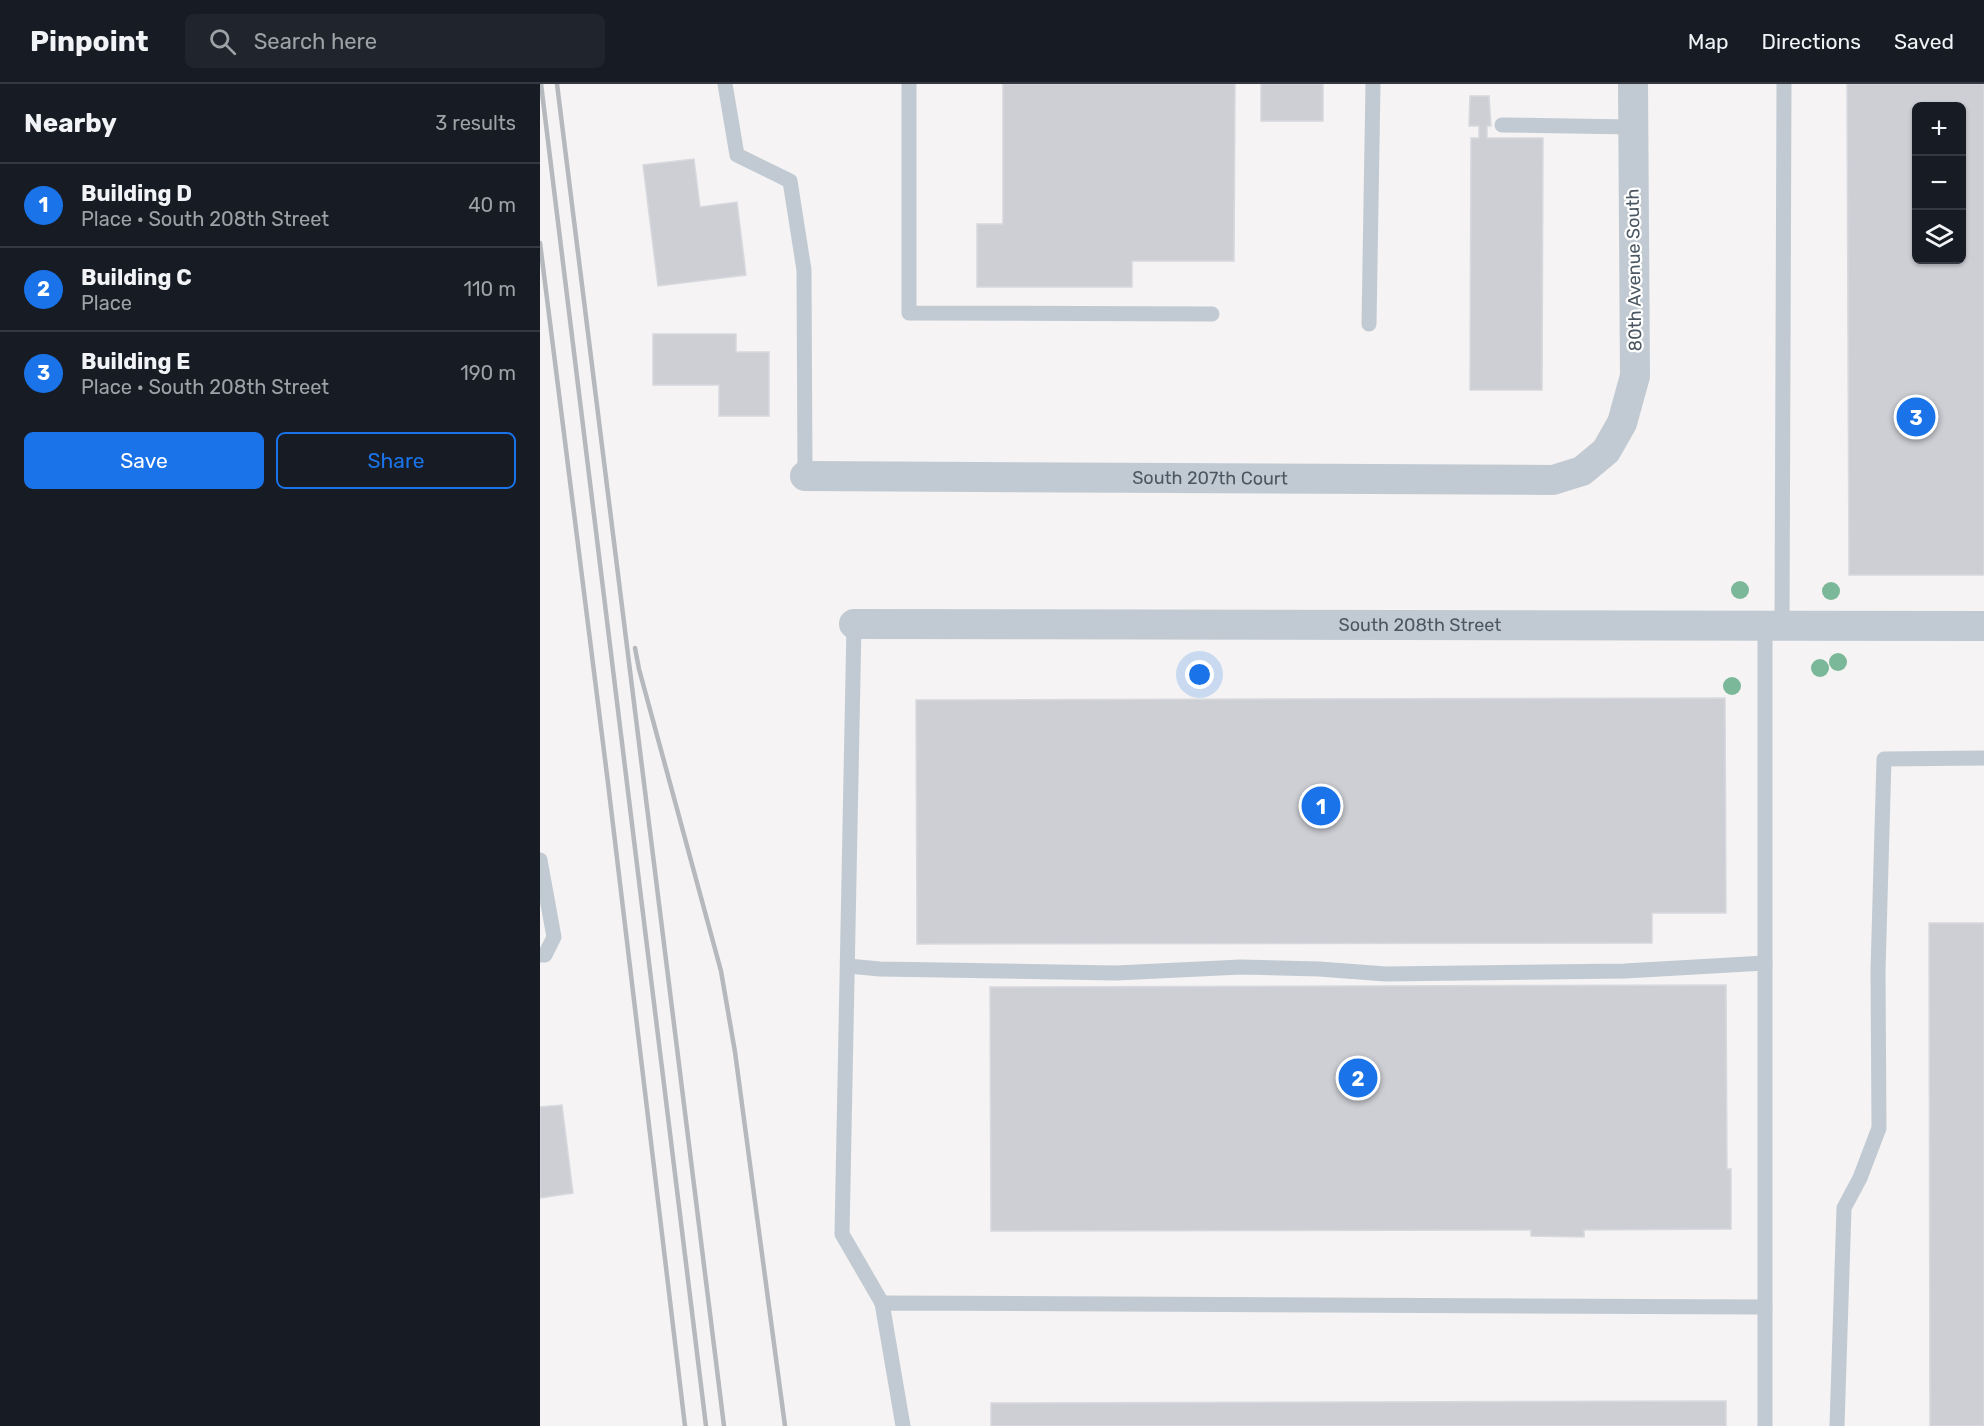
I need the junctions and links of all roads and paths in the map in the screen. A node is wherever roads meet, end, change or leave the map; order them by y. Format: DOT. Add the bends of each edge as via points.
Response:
graph roads {
  1 [pos="725,84"];
  2 [pos="909,84"];
  3 [pos="1373,84"];
  4 [pos="1633,84"];
  5 [pos="1784,84"];
  6 [pos="1503,125"];
  7 [pos="1632,127"];
  8 [pos="1212,314"];
  9 [pos="1369,324"];
  10 [pos="1606,451"];
  11 [pos="805,476"];
  12 [pos="854,624"];
  13 [pos="1773,626"];
  14 [pos="1984,626"];
  15 [pos="1984,758"];
  16 [pos="540,860"];
  17 [pos="540,955"];
  18 [pos="1765,963"];
  19 [pos="848,966"];
  20 [pos="882,1303"];
  21 [pos="1765,1307"];
  22 [pos="903,1426"];
  23 [pos="1765,1426"];
  24 [pos="1837,1426"];
  1 -- 11 [label="lane" via="737,155 790,180 804,270"];
  2 -- 8 [label="lane" via="909,313"];
  3 -- 9 [label="lane"];
  4 -- 7 [label="street, 80th Avenue South"];
  5 -- 13 [label="lane"];
  6 -- 7 [label="lane"];
  7 -- 10 [label="street, 80th Avenue South" via="1635,375 1622,423"];
  10 -- 11 [label="street, South 207th Court" via="1582,471 1553,480"];
  12 -- 13 [label="street, South 208th Street"];
  12 -- 19 [label="lane"];
  13 -- 14 [label="street, South 208th Street"];
  13 -- 18 [label="lane"];
  15 -- 24 [label="lane" via="1884,759 1878,971 1879,1128 1844,1208"];
  16 -- 17 [label="lane" via="554,937 545,955"];
  18 -- 19 [label="lane" via="1624,971 1386,974 1251,968 1116,973"];
  18 -- 21 [label="lane"];
  19 -- 20 [label="lane" via="842,1234"];
  20 -- 21 [label="lane"];
  20 -- 22 [label="lane"];
  21 -- 23 [label="lane"];
}
